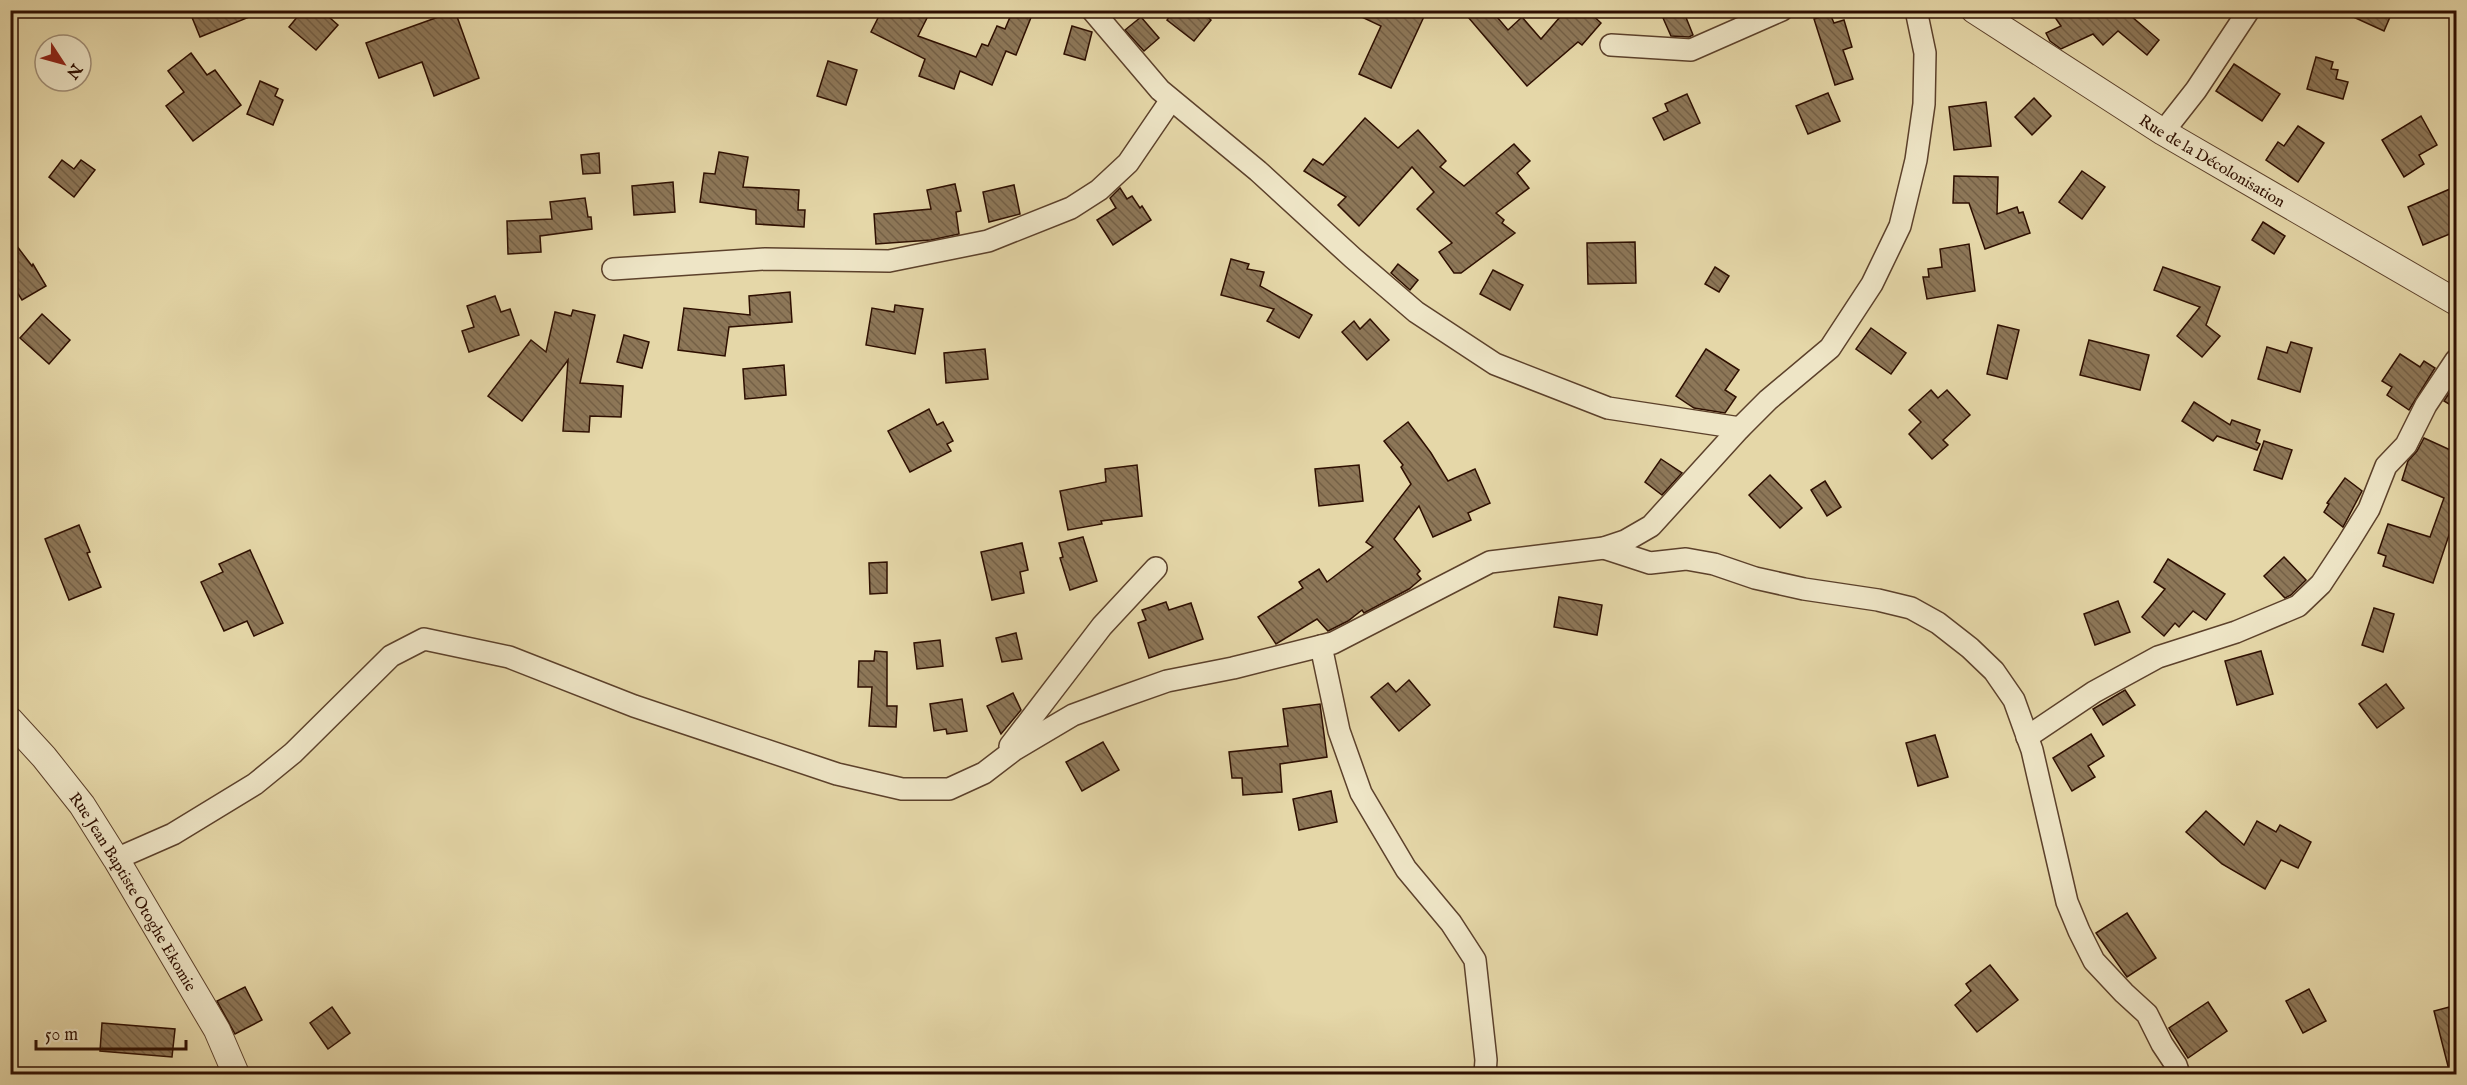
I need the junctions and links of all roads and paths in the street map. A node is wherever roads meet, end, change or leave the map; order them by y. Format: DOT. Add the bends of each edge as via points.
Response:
graph roads {
  1 [pos="1092,10"];
  2 [pos="1782,10"];
  3 [pos="1916,10"];
  4 [pos="1974,10"];
  5 [pos="2249,10"];
  6 [pos="1611,45"];
  7 [pos="1171,100"];
  8 [pos="2163,132"];
  9 [pos="613,270"];
  10 [pos="2457,302"];
  11 [pos="2457,360"];
  12 [pos="1740,428"];
  13 [pos="1604,548"];
  14 [pos="1156,568"];
  15 [pos="1321,646"];
  16 [pos="10,720"];
  17 [pos="2027,737"];
  18 [pos="995,765"];
  19 [pos="116,859"];
  20 [pos="236,1074"];
  21 [pos="1485,1074"];
  22 [pos="2179,1074"];
  1 -- 7 [label="street"];
  2 -- 6 [label="street" via="1691,50"];
  3 -- 12 [label="street" via="1925,53 1924,104 1900,226 1872,284 1830,348"];
  4 -- 8 [label="street, Rue de la Décolonisation"];
  5 -- 8 [label="street"];
  7 -- 9 [label="street" via="1128,163 1099,190 1071,208 988,242 889,261 765,259"];
  7 -- 12 [label="street" via="1258,171 1416,312 1495,364 1608,408"];
  8 -- 10 [label="street, Rue de la Décolonisation"];
  11 -- 17 [label="street" via="2426,405 2406,445 2386,466 2369,508 2348,543 2321,584 2298,606 2158,657 2094,692"];
  12 -- 13 [label="street" via="1651,526"];
  13 -- 15 [label="street" via="1490,562"];
  13 -- 17 [label="street" via="1650,563 1686,559 1784,585 1911,608 1946,629 1994,671 2014,700"];
  14 -- 18 [label="street" via="1102,626"];
  15 -- 18 [label="street" via="1167,681 1119,698 1073,715"];
  15 -- 21 [label="street" via="1340,731 1360,793 1406,869 1451,923 1475,960"];
  16 -- 19 [label="street, Rue Jean Baptiste Otoghe Ekomie" via="82,805"];
  17 -- 22 [label="street" via="2067,902 2079,931 2094,961 2147,1014"];
  18 -- 19 [label="street" via="949,789 902,789 769,753 509,657 424,639 391,656 293,753 255,784 173,834"];
  19 -- 20 [label="street, Rue Jean Baptiste Otoghe Ekomie" via="217,1030"];
}
